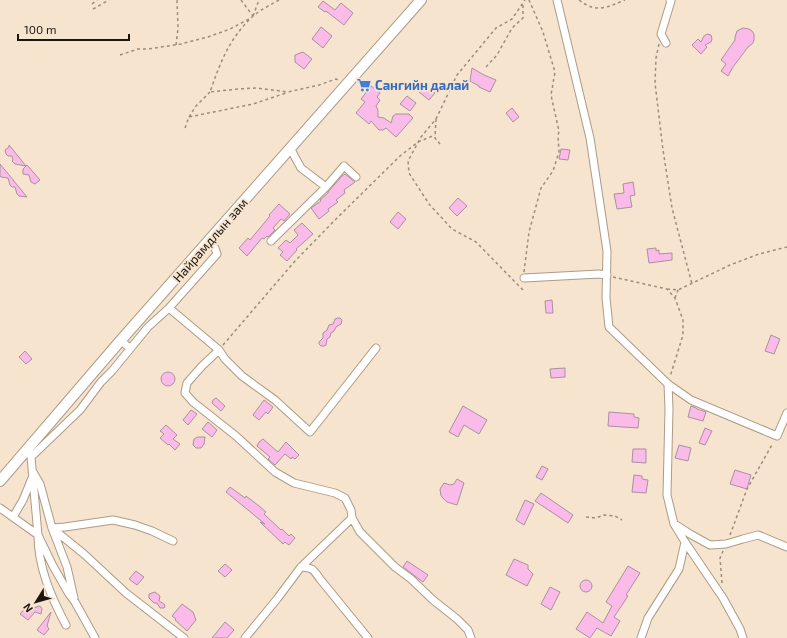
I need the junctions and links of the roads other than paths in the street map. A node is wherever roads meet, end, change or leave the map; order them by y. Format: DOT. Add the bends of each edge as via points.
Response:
graph roads {
  1 [pos="421,0"];
  2 [pos="557,0"];
  3 [pos="670,0"];
  4 [pos="666,43"];
  5 [pos="290,148"];
  6 [pos="356,177"];
  7 [pos="326,187"];
  8 [pos="208,241"];
  9 [pos="271,241"];
  10 [pos="607,275"];
  11 [pos="524,278"];
  12 [pos="168,308"];
  13 [pos="121,340"];
  14 [pos="376,348"];
  15 [pos="130,349"];
  16 [pos="219,350"];
  17 [pos="668,384"];
  18 [pos="787,413"];
  19 [pos="30,453"];
  20 [pos="33,474"];
  21 [pos="0,481"];
  22 [pos="0,508"];
  23 [pos="13,517"];
  24 [pos="352,518"];
  25 [pos="674,524"];
  26 [pos="52,528"];
  27 [pos="38,535"];
  28 [pos="173,541"];
  29 [pos="685,542"];
  30 [pos="787,547"];
  31 [pos="301,567"];
  32 [pos="75,602"];
  33 [pos="66,625"];
  34 [pos="95,638"];
  35 [pos="184,638"];
  36 [pos="245,638"];
  37 [pos="368,638"];
  38 [pos="471,638"];
  39 [pos="641,638"];
  40 [pos="743,638"];
  1 -- 5 [label="main road, Найрамдлын зам"];
  2 -- 10 [label="street" via="590,138 608,251"];
  3 -- 4 [label="street" via="661,34"];
  5 -- 7 [label="street" via="301,168"];
  5 -- 8 [label="main road, Найрамдлын зам"];
  6 -- 7 [label="street" via="344,166"];
  7 -- 9 [label="street"];
  8 -- 12 [label="street" via="217,254"];
  8 -- 13 [label="main road, Найрамдлын зам"];
  10 -- 11 [label="street"];
  10 -- 17 [label="street" via="609,327"];
  12 -- 15 [label="street"];
  12 -- 16 [label="street"];
  13 -- 15 [label="street"];
  13 -- 19 [label="main road, Найрамдлын зам"];
  14 -- 16 [label="street" via="310,432 275,400 242,376"];
  15 -- 19 [label="street" via="80,410"];
  16 -- 24 [label="street" via="187,383 185,393 275,472 294,483 345,498"];
  17 -- 18 [label="street" via="692,400 777,436"];
  17 -- 25 [label="street" via="667,495"];
  19 -- 20 [label="street"];
  19 -- 21 [label="main road, Найрамдлын зам"];
  20 -- 23 [label="street"];
  20 -- 26 [label="street" via="40,484"];
  20 -- 27 [label="street"];
  22 -- 23 [label="street"];
  23 -- 27 [label="street"];
  24 -- 31 [label="street"];
  24 -- 38 [label="street" via="360,532 396,567 457,619 468,630"];
  25 -- 29 [label="street"];
  25 -- 30 [label="street" via="710,545 726,544 758,535"];
  26 -- 28 [label="street" via="113,520 135,524"];
  26 -- 32 [label="street" via="67,567"];
  26 -- 35 [label="street" via="126,593"];
  27 -- 32 [label="street"];
  27 -- 33 [label="street" via="38,550 45,576 54,603"];
  29 -- 39 [label="street" via="679,569 648,618"];
  29 -- 40 [label="street" via="723,598"];
  31 -- 36 [label="street"];
  31 -- 37 [label="street" via="313,569"];
  32 -- 34 [label="street"];
}
